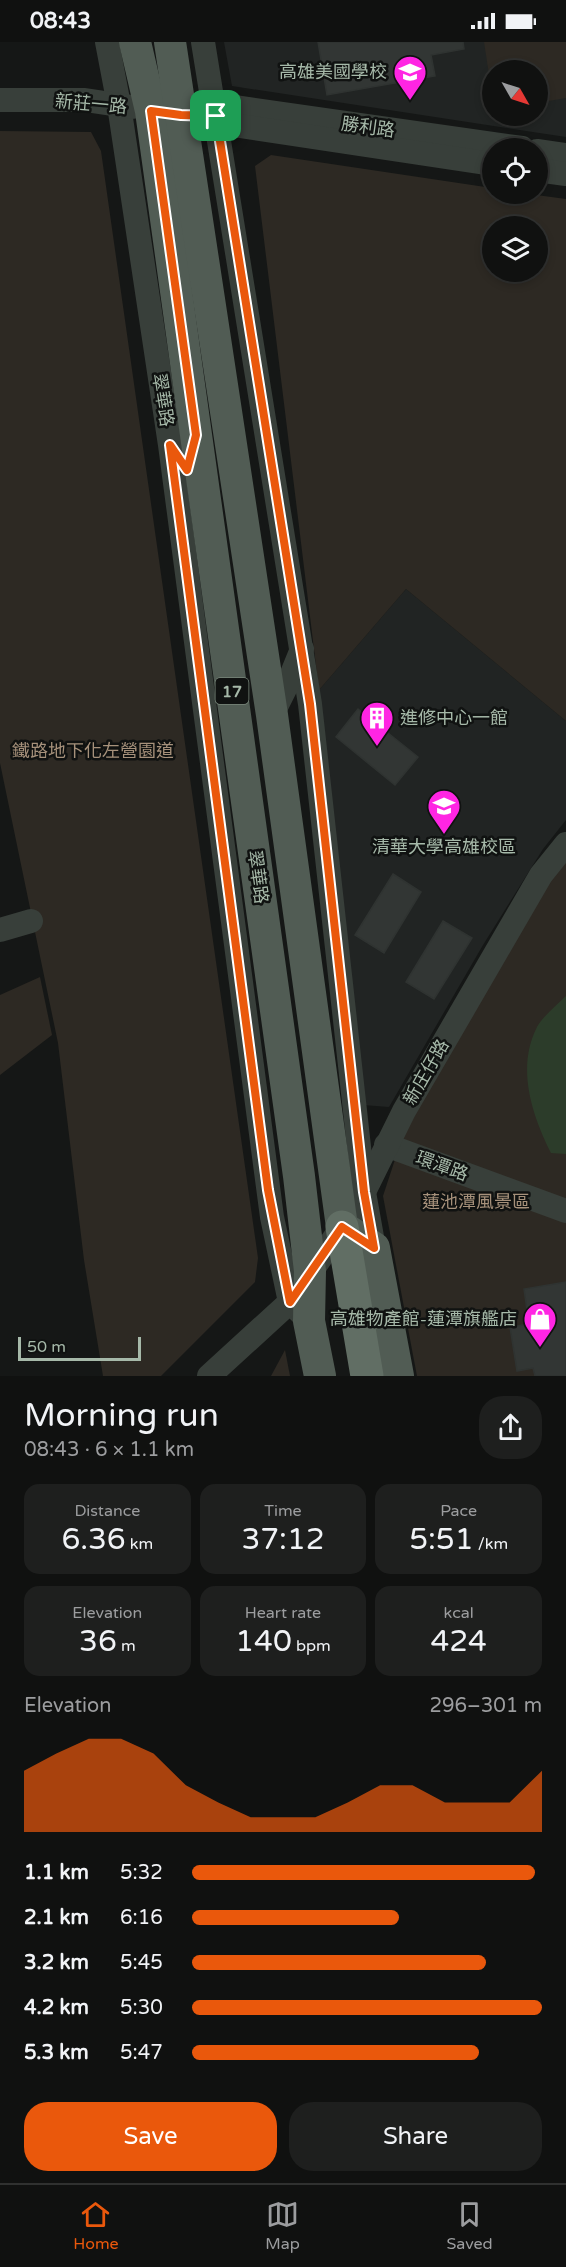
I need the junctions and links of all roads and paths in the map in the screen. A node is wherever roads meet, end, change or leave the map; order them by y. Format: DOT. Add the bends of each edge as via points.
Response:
graph roads {
  1 [pos="107,42"];
  2 [pos="135,42"];
  3 [pos="170,42"];
  4 [pos="203,42"];
  5 [pos="0,100"];
  6 [pos="118,105"];
  7 [pos="166,113"];
  8 [pos="216,116"];
  9 [pos="482,142"];
  10 [pos="548,153"];
  11 [pos="566,155"];
  12 [pos="482,162"];
  13 [pos="548,172"];
  14 [pos="566,174"];
  15 [pos="183,440"];
  16 [pos="191,501"];
  17 [pos="302,648"];
  18 [pos="262,654"];
  19 [pos="289,681"];
  20 [pos="310,704"];
  21 [pos="272,715"];
  22 [pos="566,844"];
  23 [pos="31,921"];
  24 [pos="0,930"];
  25 [pos="386,1145"];
  26 [pos="364,1192"];
  27 [pos="566,1211"];
  28 [pos="342,1227"];
  29 [pos="374,1248"];
  30 [pos="310,1271"];
  31 [pos="300,1312"];
  32 [pos="209,1376"];
  33 [pos="320,1376"];
  34 [pos="367,1376"];
  35 [pos="398,1376"];
  1 -- 6 [label="street, 翠華路"];
  2 -- 7 [label="main road, 翠華路 / 17"];
  3 -- 7 [label="main road, 翠華路 / 17"];
  4 -- 8 [label="street"];
  5 -- 6 [label="street, 新莊一路" via="85,100"];
  6 -- 7 [label="street, 新莊一路"];
  6 -- 15 [label="street, 翠華路"];
  7 -- 8 [label="street, 勝利路"];
  7 -- 15 [label="main road, 翠華路 / 17"];
  7 -- 18 [label="main road, 翠華路 / 17"];
  8 -- 9 [label="street, 勝利路" via="234,107"];
  8 -- 12 [label="street, 勝利路" via="233,125"];
  8 -- 17 [label="street"];
  10 -- 11 [label="street"];
  13 -- 14 [label="street"];
  15 -- 16 [label="main road, 翠華路 / 17"];
  15 -- 16 [label="street"];
  16 -- 30 [label="main road, 翠華路 / 17" via="299,1176"];
  16 -- 31 [label="street, 翠華路" via="268,1190"];
  17 -- 19 [label="street"];
  17 -- 20 [label="street"];
  18 -- 19 [label="street"];
  18 -- 21 [label="main road, 翠華路 / 17"];
  19 -- 20 [label="street"];
  19 -- 21 [label="street"];
  20 -- 26 [label="street"];
  21 -- 28 [label="main road, 翠華路 / 17"];
  22 -- 25 [label="street, 新庄仔路" via="541,874"];
  23 -- 24 [label="street"];
  25 -- 26 [label="street, 新庄仔路"];
  25 -- 27 [label="street, 環潭路"];
  26 -- 28 [label="street, 新庄仔路"];
  26 -- 29 [label="street"];
  28 -- 29 [label="main road"];
  28 -- 30 [label="street, 新庄仔路"];
  28 -- 34 [label="highway"];
  29 -- 35 [label="main road"];
  30 -- 31 [label="main road, 翠華路 / 17"];
  31 -- 32 [label="street"];
  31 -- 33 [label="main road, 翠華路 / 17"];
}
